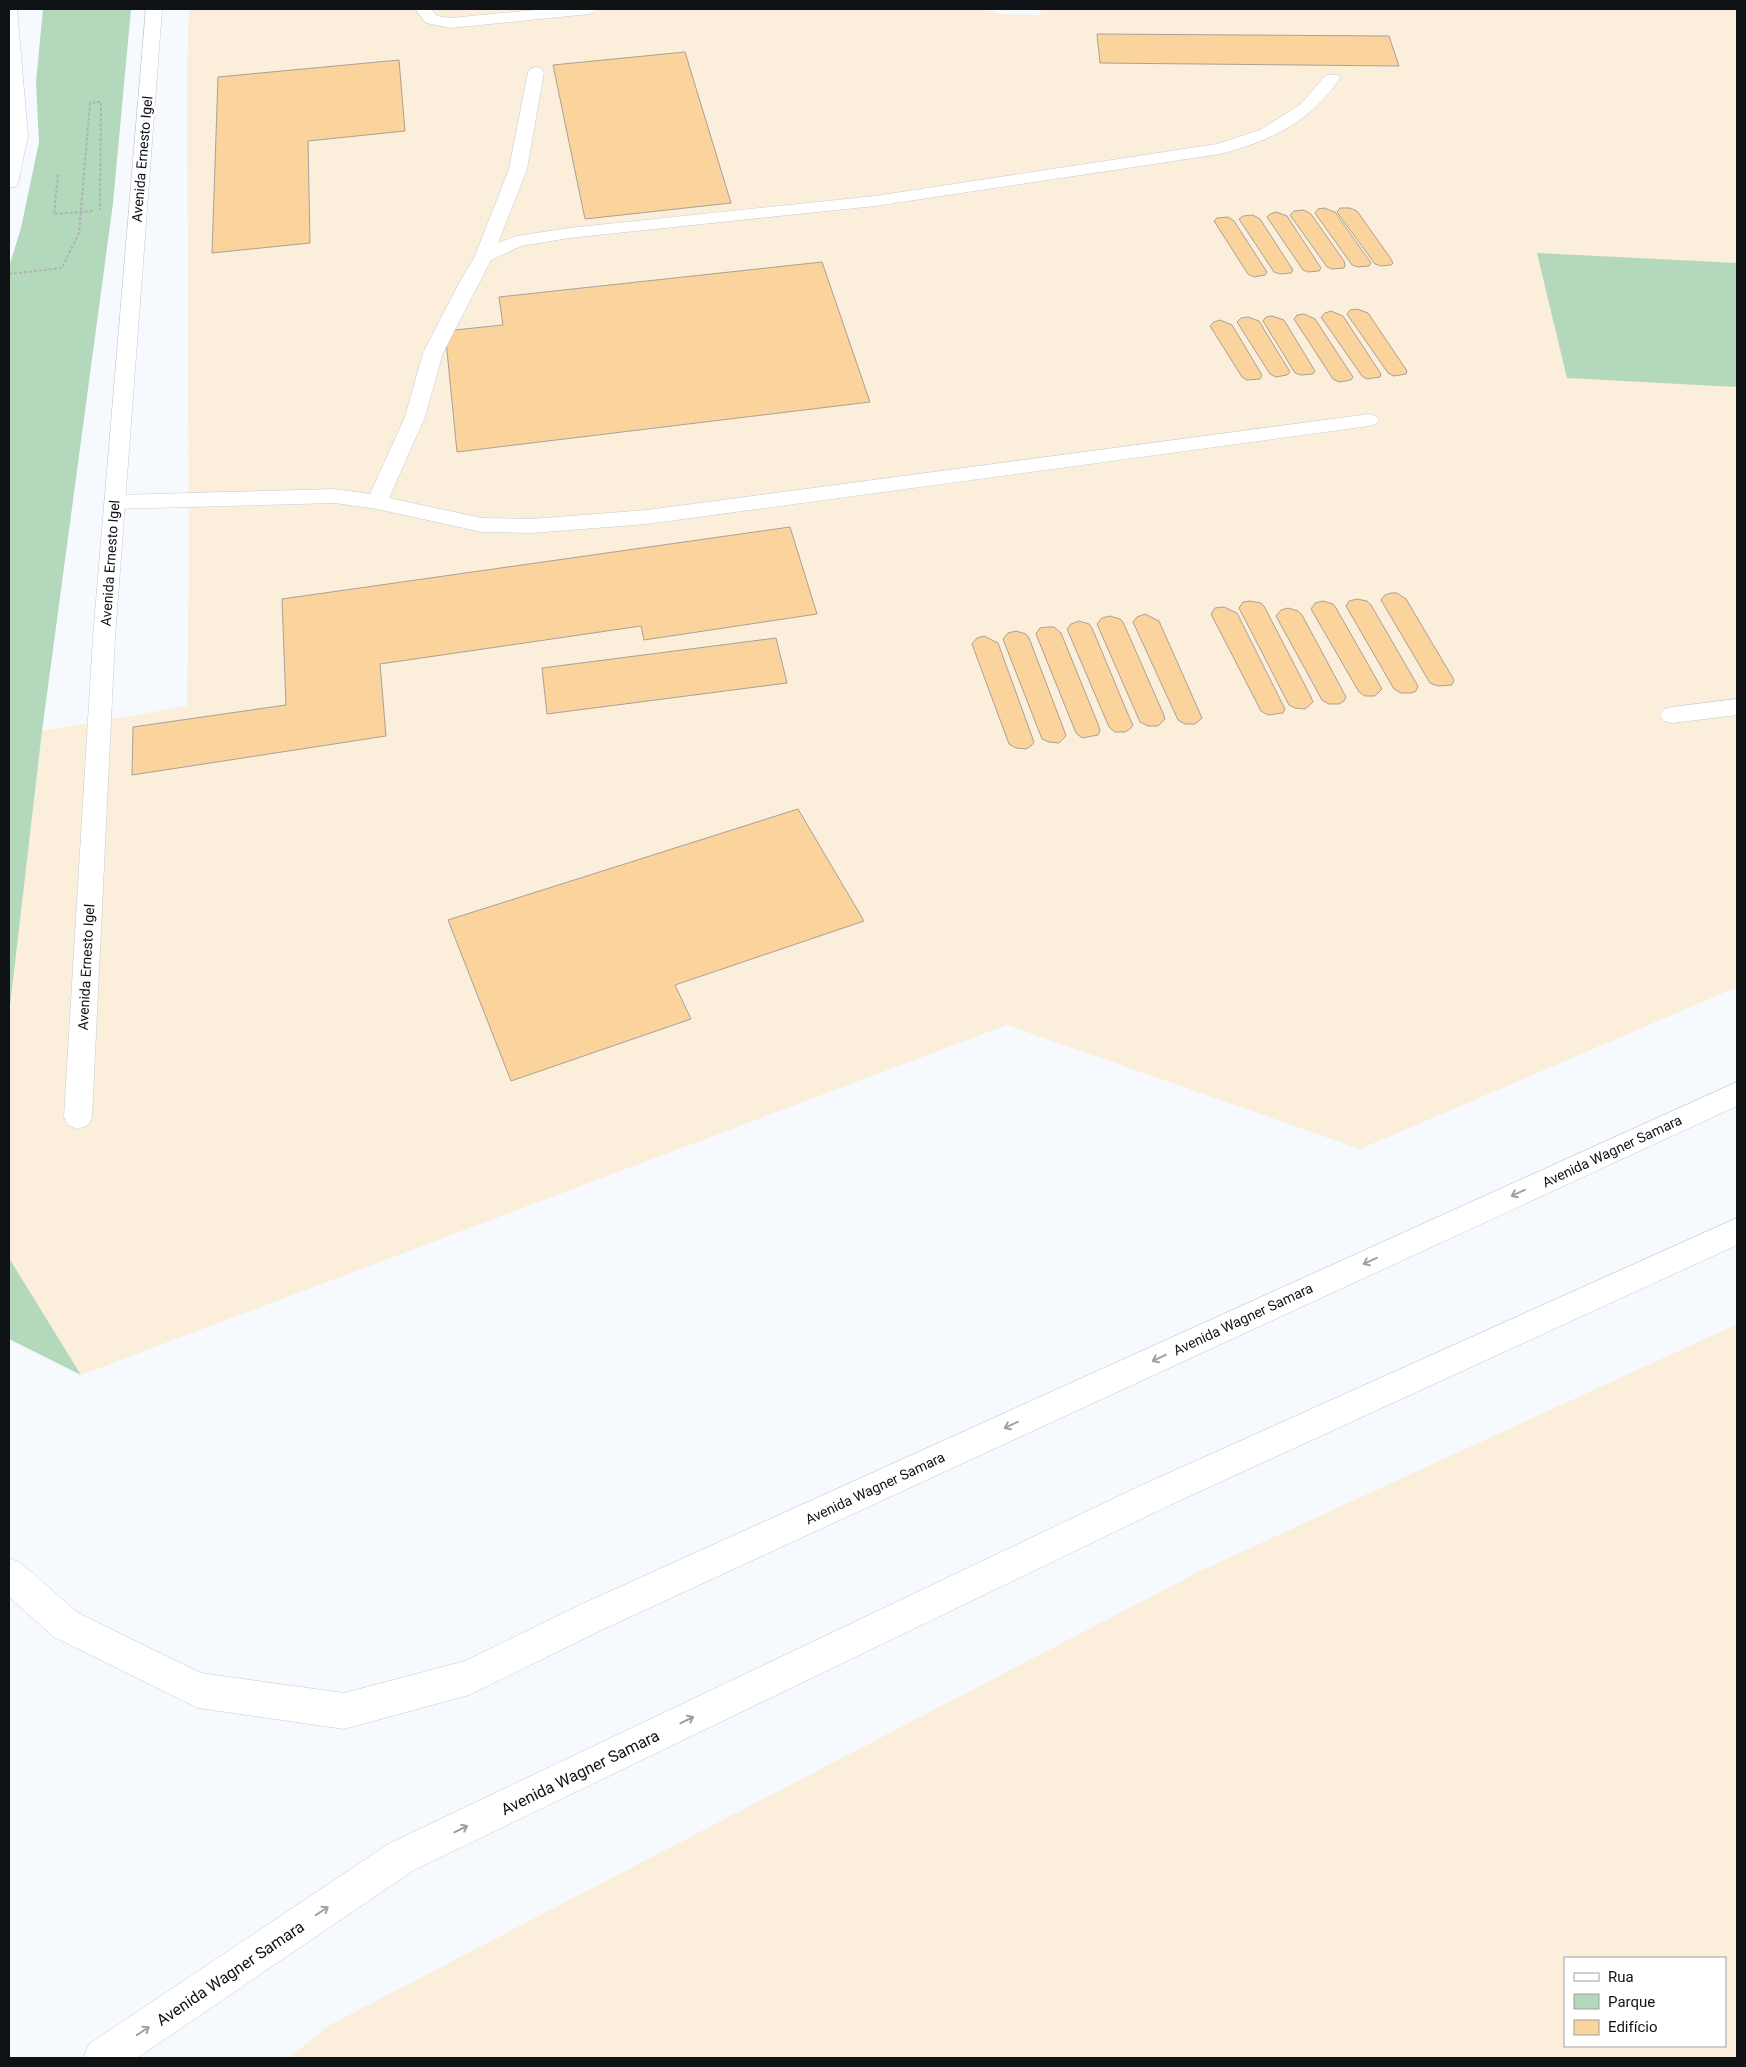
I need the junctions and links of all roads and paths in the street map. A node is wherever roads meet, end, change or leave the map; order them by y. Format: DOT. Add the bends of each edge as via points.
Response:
graph roads {
  1 [pos="9,9"];
  2 [pos="154,9"];
  3 [pos="423,9"];
  4 [pos="589,9"];
  5 [pos="536,72"];
  6 [pos="1332,78"];
  7 [pos="58,171"];
  8 [pos="9,183"];
  9 [pos="484,256"];
  10 [pos="9,274"];
  11 [pos="1369,420"];
  12 [pos="115,502"];
  13 [pos="377,502"];
  14 [pos="1737,707"];
  15 [pos="1672,715"];
  16 [pos="1737,1093"];
  17 [pos="78,1117"];
  18 [pos="1737,1231"];
  19 [pos="9,1575"];
  20 [pos="103,2058"];
  1 -- 8 [label="street" via="19,136"];
  2 -- 12 [label="street, Avenida Ernesto Igel"];
  3 -- 4 [label="street" via="432,20 451,23"];
  5 -- 9 [label="street" via="518,169"];
  6 -- 9 [label="street" via="1307,108 1266,134 1220,149 876,201 517,241"];
  7 -- 10 [label="path, bridge" via="54,214 100,210 101,102 90,103 79,233 62,268"];
  9 -- 13 [label="street" via="433,353 415,417"];
  11 -- 13 [label="street" via="647,517 531,526 482,525"];
  12 -- 13 [label="street" via="334,496"];
  12 -- 17 [label="street, Avenida Ernesto Igel" via="104,637"];
  14 -- 15 [label="street"];
  16 -- 19 [label="street, Avenida Wagner Samara, one-way" via="603,1612 469,1677 344,1711 198,1690 66,1625"];
  20 -- 18 [label="street, Avenida Wagner Samara, one-way" via="401,1857 1154,1496"];
}
